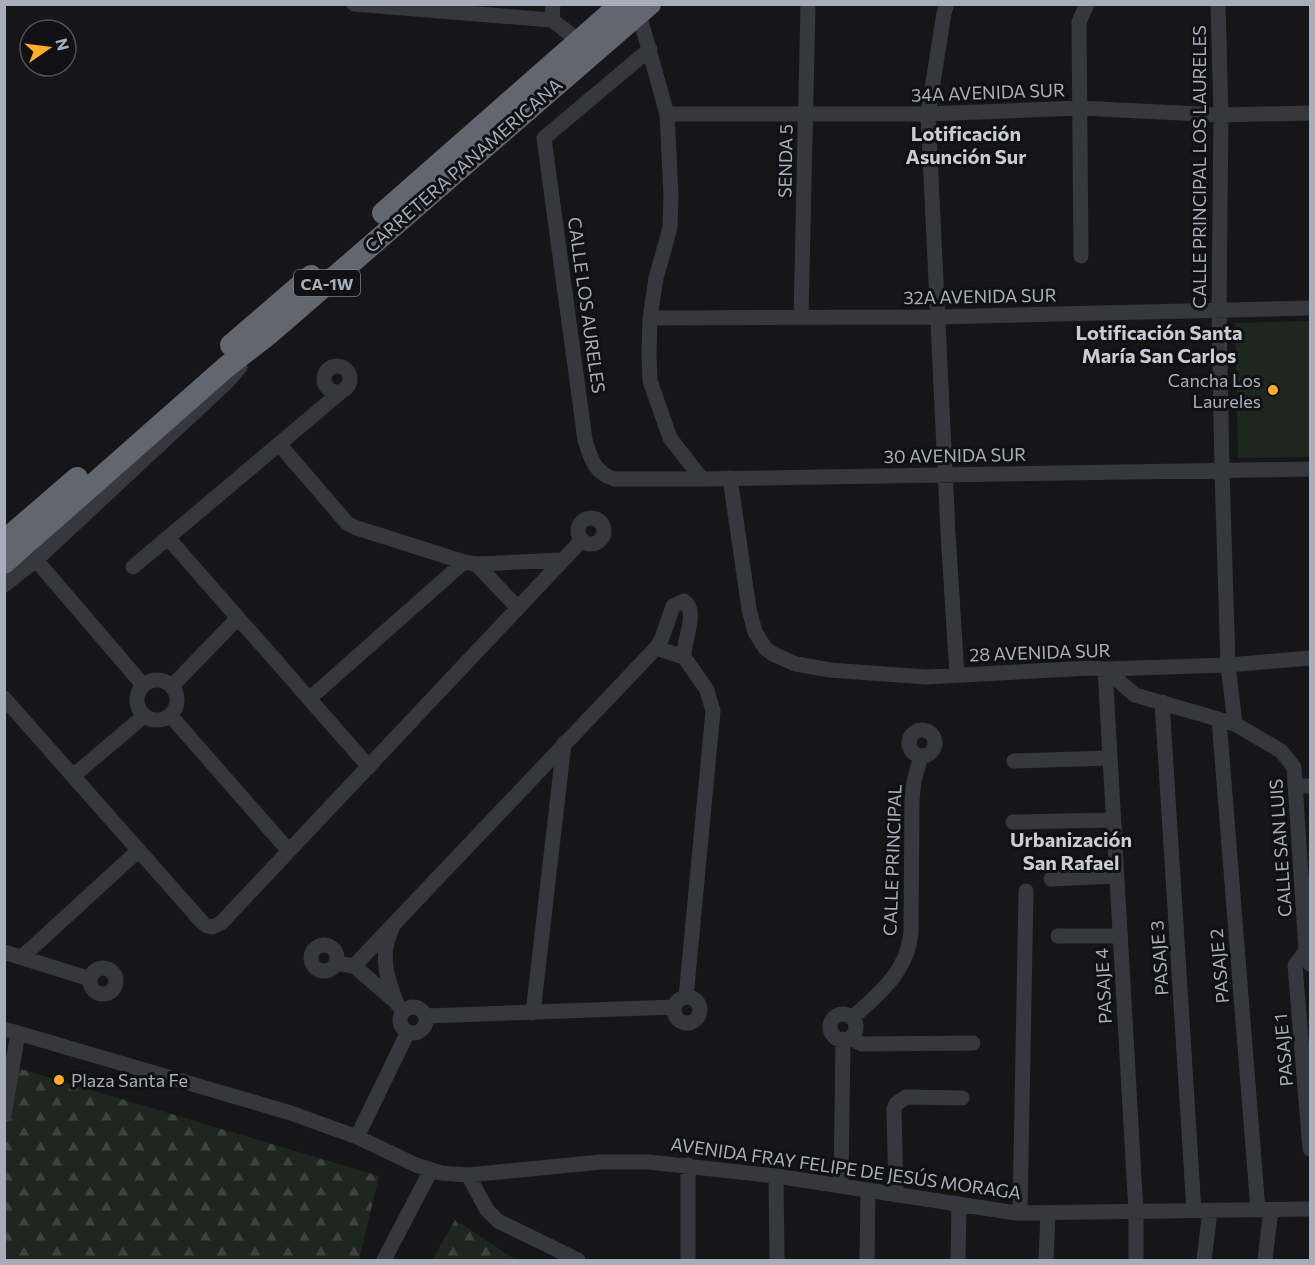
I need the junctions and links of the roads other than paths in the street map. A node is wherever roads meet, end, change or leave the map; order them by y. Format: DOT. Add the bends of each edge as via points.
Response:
graph roads {
  1 [pos="354,4"];
  2 [pos="808,4"];
  3 [pos="947,4"];
  4 [pos="1087,4"];
  5 [pos="1218,4"];
  6 [pos="637,8"];
  7 [pos="553,12"];
  8 [pos="579,41"];
  9 [pos="650,49"];
  10 [pos="1079,108"];
  11 [pos="1311,113"];
  12 [pos="667,114"];
  13 [pos="805,114"];
  14 [pos="928,114"];
  15 [pos="1221,115"];
  16 [pos="1081,256"];
  17 [pos="1311,308"];
  18 [pos="1219,309"];
  19 [pos="938,317"];
  20 [pos="651,318"];
  21 [pos="801,318"];
  22 [pos="270,333"];
  23 [pos="342,391"];
  24 [pos="279,444"];
  25 [pos="1311,469"];
  26 [pos="1222,471"];
  27 [pos="602,475"];
  28 [pos="945,475"];
  29 [pos="730,478"];
  30 [pos="702,479"];
  31 [pos="168,538"];
  32 [pos="582,540"];
  33 [pos="4,541"];
  34 [pos="36,560"];
  35 [pos="563,560"];
  36 [pos="4,563"];
  37 [pos="470,563"];
  38 [pos="133,567"];
  39 [pos="4,585"];
  40 [pos="519,608"];
  41 [pos="238,618"];
  42 [pos="656,648"];
  43 [pos="684,657"];
  44 [pos="1311,658"];
  45 [pos="1228,665"];
  46 [pos="1105,669"];
  47 [pos="957,675"];
  48 [pos="143,685"];
  49 [pos="172,686"];
  50 [pos="4,698"];
  51 [pos="309,699"];
  52 [pos="1162,702"];
  53 [pos="170,715"];
  54 [pos="144,716"];
  55 [pos="1219,719"];
  56 [pos="1235,724"];
  57 [pos="564,743"];
  58 [pos="921,756"];
  59 [pos="1109,758"];
  60 [pos="1014,761"];
  61 [pos="369,767"];
  62 [pos="73,776"];
  63 [pos="1303,786"];
  64 [pos="1113,820"];
  65 [pos="1012,822"];
  66 [pos="1305,848"];
  67 [pos="139,850"];
  68 [pos="289,851"];
  69 [pos="1116,876"];
  70 [pos="1051,879"];
  71 [pos="1026,891"];
  72 [pos="1307,908"];
  73 [pos="395,922"];
  74 [pos="1058,936"];
  75 [pos="1120,936"];
  76 [pos="4,952"];
  77 [pos="22,957"];
  78 [pos="1309,958"];
  79 [pos="336,963"];
  80 [pos="354,966"];
  81 [pos="90,979"];
  82 [pos="686,997"];
  83 [pos="401,1007"];
  84 [pos="674,1007"];
  85 [pos="533,1013"];
  86 [pos="426,1016"];
  87 [pos="852,1018"];
  88 [pos="11,1031"];
  89 [pos="408,1032"];
  90 [pos="847,1039"];
  91 [pos="973,1043"];
  92 [pos="962,1098"];
  93 [pos="4,1115"];
  94 [pos="357,1137"];
  95 [pos="1311,1149"];
  96 [pos="688,1165"];
  97 [pos="431,1170"];
  98 [pos="468,1175"];
  99 [pos="776,1176"];
  100 [pos="841,1186"];
  101 [pos="868,1190"];
  102 [pos="896,1195"];
  103 [pos="959,1204"];
  104 [pos="1311,1209"];
  105 [pos="1264,1210"];
  106 [pos="1194,1211"];
  107 [pos="1210,1211"];
  108 [pos="1136,1212"];
  109 [pos="1020,1213"];
  110 [pos="1048,1213"];
  111 [pos="384,1260"];
  112 [pos="578,1260"];
  113 [pos="688,1260"];
  114 [pos="777,1260"];
  115 [pos="867,1260"];
  116 [pos="958,1260"];
  117 [pos="1046,1260"];
  118 [pos="1136,1260"];
  119 [pos="1204,1260"];
  120 [pos="1265,1260"];
  1 -- 7 [label="street"];
  2 -- 13 [label="street, SENDA 5"];
  3 -- 14 [label="street"];
  4 -- 10 [label="street" via="1079,22"];
  5 -- 15 [label="street, CALLE PRINCIPAL LOS LAURELES"];
  6 -- 8 [label="highway, CARRETERA PANAMERICANA / CA-1W"];
  6 -- 9 [label="street"];
  6 -- 22 [label="highway, CARRETERA PANAMERICANA / CA-1W"];
  7 -- 8 [label="street"];
  8 -- 33 [label="highway, CARRETERA PANAMERICANA / CA-1W"];
  9 -- 12 [label="street"];
  9 -- 27 [label="street, CALLE LOS AURELES" via="544,138 585,440"];
  10 -- 14 [label="street, 34A AVENIDA SUR"];
  10 -- 15 [label="street, 34A AVENIDA SUR"];
  10 -- 16 [label="street"];
  11 -- 15 [label="street, 34A AVENIDA SUR"];
  12 -- 13 [label="street, 34A AVENIDA SUR"];
  12 -- 20 [label="street" via="670,228"];
  13 -- 14 [label="street, 34A AVENIDA SUR"];
  13 -- 21 [label="street, SENDA 5"];
  14 -- 19 [label="street"];
  15 -- 18 [label="street, CALLE PRINCIPAL LOS LAURELES"];
  17 -- 18 [label="street, 32A AVENIDA SUR"];
  18 -- 19 [label="street, 32A AVENIDA SUR"];
  18 -- 26 [label="street, CALLE PRINCIPAL LOS LAURELES"];
  19 -- 21 [label="street, 32A AVENIDA SUR"];
  19 -- 28 [label="street"];
  20 -- 21 [label="street, 32A AVENIDA SUR"];
  20 -- 30 [label="street" via="650,381 654,394 674,445"];
  22 -- 34 [label="street" via="226,383"];
  22 -- 36 [label="highway, CARRETERA PANAMERICANA / CA-1W"];
  23 -- 24 [label="street"];
  24 -- 31 [label="street"];
  24 -- 37 [label="street" via="347,523"];
  25 -- 26 [label="street, 30 AVENIDA SUR"];
  26 -- 28 [label="street, 30 AVENIDA SUR"];
  26 -- 45 [label="street, CALLE PRINCIPAL LOS LAURELES"];
  27 -- 30 [label="street, 30 AVENIDA SUR" via="614,479"];
  28 -- 29 [label="street, 30 AVENIDA SUR"];
  28 -- 47 [label="street"];
  29 -- 30 [label="street, 30 AVENIDA SUR"];
  29 -- 47 [label="street, 28 AVENIDA SUR" via="749,609 755,632 765,648 796,664 830,670 926,677"];
  31 -- 38 [label="street"];
  31 -- 41 [label="street"];
  32 -- 35 [label="street"];
  34 -- 39 [label="street"];
  34 -- 48 [label="street"];
  35 -- 37 [label="street"];
  35 -- 40 [label="street"];
  37 -- 40 [label="street"];
  37 -- 51 [label="street"];
  40 -- 61 [label="street"];
  41 -- 49 [label="street"];
  41 -- 51 [label="street"];
  42 -- 43 [label="street"];
  42 -- 43 [label="street" via="673,606 684,601 691,613"];
  42 -- 57 [label="street"];
  43 -- 82 [label="street" via="708,690 713,711"];
  44 -- 45 [label="street, 28 AVENIDA SUR"];
  45 -- 46 [label="street, 28 AVENIDA SUR"];
  45 -- 56 [label="street, CALLE PRINCIPAL LOS LAURELES"];
  46 -- 47 [label="street, 28 AVENIDA SUR"];
  46 -- 52 [label="street, CALLE SAN LUIS" via="1135,695"];
  46 -- 59 [label="street, PASAJE 4"];
  48 -- 49 [label="street" via="160,679"];
  48 -- 54 [label="street" via="137,699"];
  49 -- 53 [label="street" via="177,705"];
  50 -- 62 [label="street"];
  51 -- 61 [label="street"];
  52 -- 55 [label="street, CALLE SAN LUIS"];
  52 -- 106 [label="street, PASAJE 3"];
  53 -- 54 [label="street" via="159,720"];
  53 -- 68 [label="street"];
  54 -- 62 [label="street"];
  55 -- 56 [label="street, CALLE SAN LUIS"];
  55 -- 105 [label="street, PASAJE 2"];
  56 -- 63 [label="street, CALLE SAN LUIS" via="1281,751"];
  57 -- 73 [label="street"];
  57 -- 85 [label="street"];
  58 -- 87 [label="street, CALLE PRINCIPAL" via="913,788 908,946 893,979"];
  59 -- 60 [label="street"];
  59 -- 64 [label="street, PASAJE 4"];
  61 -- 68 [label="street"];
  62 -- 67 [label="street"];
  63 -- 66 [label="street, CALLE SAN LUIS"];
  64 -- 65 [label="street"];
  64 -- 69 [label="street, PASAJE 4"];
  66 -- 72 [label="street, CALLE SAN LUIS"];
  67 -- 68 [label="street" via="202,922 212,927 221,923"];
  67 -- 77 [label="street"];
  69 -- 70 [label="street"];
  69 -- 75 [label="street, PASAJE 4"];
  71 -- 109 [label="street"];
  72 -- 78 [label="street, CALLE SAN LUIS"];
  73 -- 80 [label="street"];
  73 -- 83 [label="street" via="387,938 385,961"];
  74 -- 75 [label="street"];
  75 -- 108 [label="street, PASAJE 4"];
  76 -- 77 [label="street"];
  77 -- 81 [label="street"];
  78 -- 95 [label="street, PASAJE 1" via="1295,965"];
  79 -- 80 [label="street"];
  80 -- 83 [label="street"];
  82 -- 84 [label="street"];
  82 -- 84 [label="street" via="699,1006 694,1021 678,1019"];
  83 -- 86 [label="street" via="417,1008"];
  83 -- 89 [label="street" via="400,1022"];
  84 -- 85 [label="street"];
  85 -- 86 [label="street"];
  86 -- 89 [label="street" via="420,1031"];
  87 -- 90 [label="street" via="856,1027"];
  87 -- 90 [label="street" via="838,1014 830,1024 834,1036"];
  88 -- 93 [label="street"];
  88 -- 94 [label="street, AVENIDA FRAY FELIPE DE JESÚS MORAGA" via="291,1113"];
  89 -- 94 [label="street"];
  90 -- 91 [label="street" via="862,1044"];
  90 -- 100 [label="street"];
  92 -- 102 [label="street" via="906,1097 896,1104"];
  94 -- 97 [label="street, AVENIDA FRAY FELIPE DE JESÚS MORAGA"];
  96 -- 98 [label="street, AVENIDA FRAY FELIPE DE JESÚS MORAGA" via="610,1162"];
  96 -- 99 [label="street, AVENIDA FRAY FELIPE DE JESÚS MORAGA"];
  96 -- 113 [label="street"];
  97 -- 98 [label="street, AVENIDA FRAY FELIPE DE JESÚS MORAGA"];
  97 -- 111 [label="street"];
  98 -- 112 [label="street" via="498,1221"];
  99 -- 100 [label="street, AVENIDA FRAY FELIPE DE JESÚS MORAGA"];
  99 -- 114 [label="street"];
  100 -- 101 [label="street, AVENIDA FRAY FELIPE DE JESÚS MORAGA"];
  101 -- 102 [label="street, AVENIDA FRAY FELIPE DE JESÚS MORAGA"];
  101 -- 115 [label="street"];
  102 -- 103 [label="street, AVENIDA FRAY FELIPE DE JESÚS MORAGA"];
  103 -- 109 [label="street, AVENIDA FRAY FELIPE DE JESÚS MORAGA"];
  103 -- 116 [label="street"];
  104 -- 105 [label="street, AVENIDA FRAY FELIPE DE JESÚS MORAGA"];
  105 -- 107 [label="street, AVENIDA FRAY FELIPE DE JESÚS MORAGA"];
  105 -- 120 [label="street"];
  106 -- 107 [label="street, AVENIDA FRAY FELIPE DE JESÚS MORAGA"];
  106 -- 108 [label="street, AVENIDA FRAY FELIPE DE JESÚS MORAGA"];
  107 -- 119 [label="street"];
  108 -- 110 [label="street, AVENIDA FRAY FELIPE DE JESÚS MORAGA"];
  108 -- 118 [label="street, PASAJE 4"];
  109 -- 110 [label="street, AVENIDA FRAY FELIPE DE JESÚS MORAGA"];
  110 -- 117 [label="street"];
}
